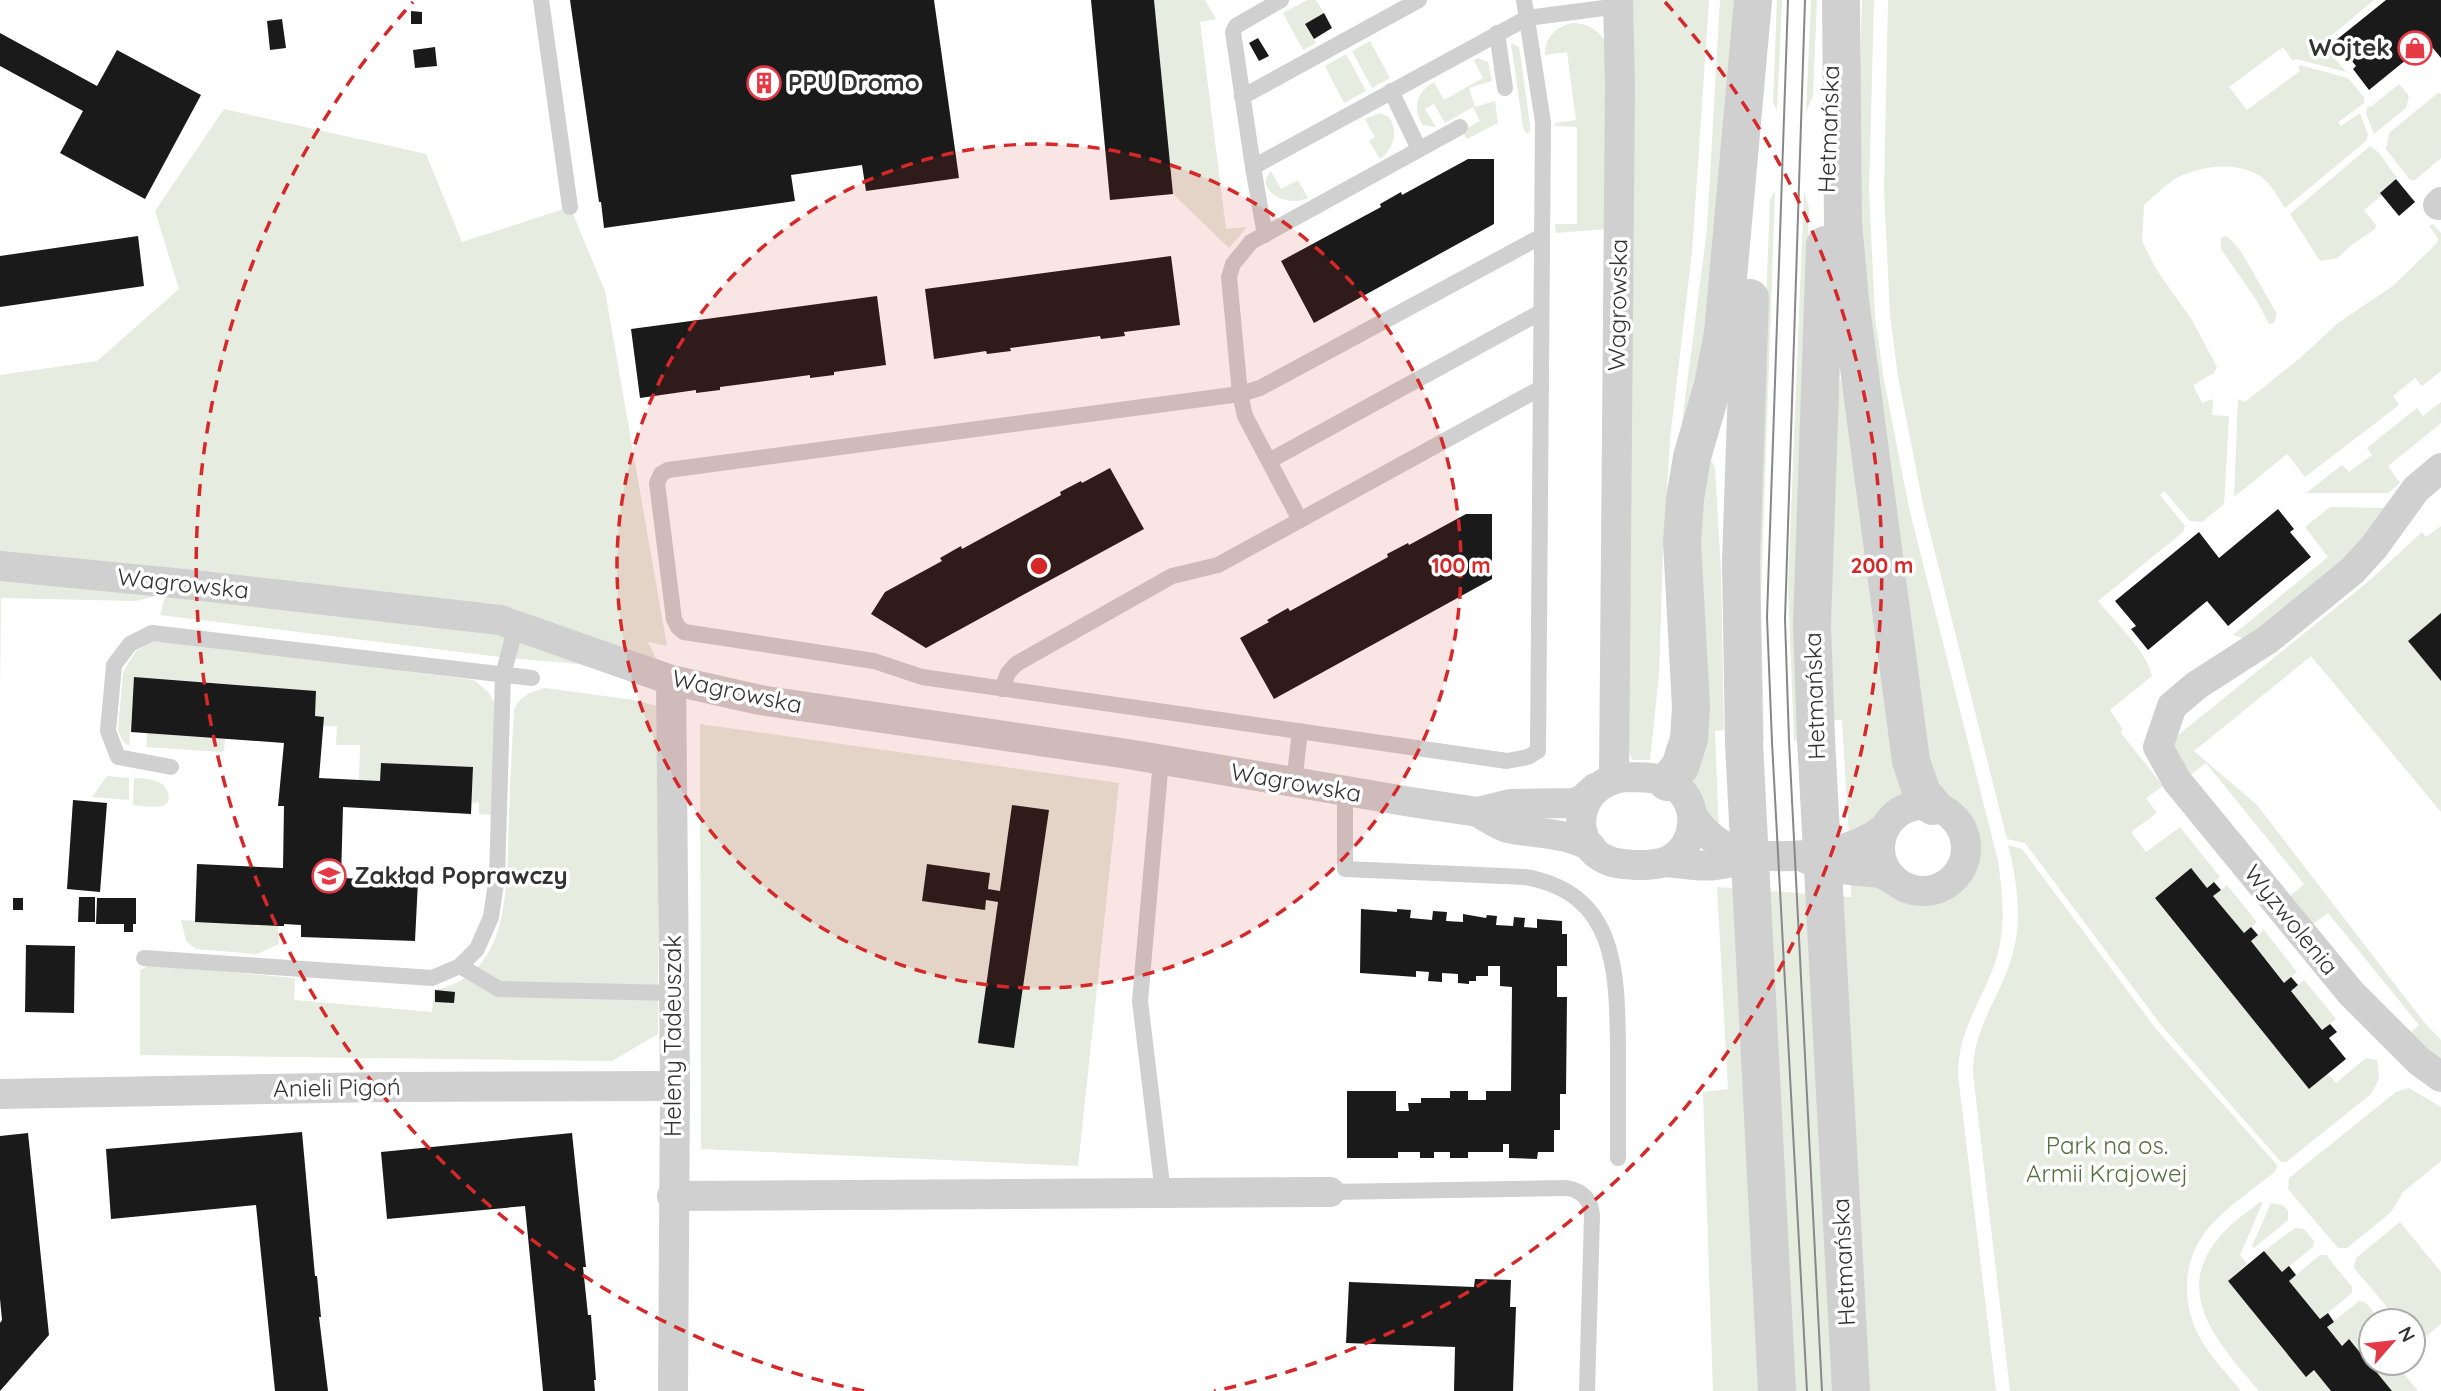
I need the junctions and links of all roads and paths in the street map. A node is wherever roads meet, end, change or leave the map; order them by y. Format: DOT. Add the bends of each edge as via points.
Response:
graph roads {
  1 [pos="541,0"];
  2 [pos="1281,0"];
  3 [pos="1419,0"];
  4 [pos="1524,0"];
  5 [pos="1752,0"];
  6 [pos="1761,0"];
  7 [pos="1833,0"];
  8 [pos="1841,0"];
  9 [pos="1618,3"];
  10 [pos="1527,18"];
  11 [pos="1497,33"];
  12 [pos="1505,88"];
  13 [pos="1391,91"];
  14 [pos="1242,97"];
  15 [pos="1460,127"];
  16 [pos="1419,149"];
  17 [pos="1253,167"];
  18 [pos="570,207"];
  19 [pos="1265,235"];
  20 [pos="1542,236"];
  21 [pos="1541,312"];
  22 [pos="1541,388"];
  23 [pos="1240,394"];
  24 [pos="1269,461"];
  25 [pos="2441,468"];
  26 [pos="1300,520"];
  27 [pos="0,566"];
  28 [pos="516,626"];
  29 [pos="503,675"];
  30 [pos="532,678"];
  31 [pos="671,680"];
  32 [pos="1002,689"];
  33 [pos="1300,732"];
  34 [pos="1161,760"];
  35 [pos="171,767"];
  36 [pos="1667,782"];
  37 [pos="1294,783"];
  38 [pos="1605,783"];
  39 [pos="1345,791"];
  40 [pos="1933,806"];
  41 [pos="1478,812"];
  42 [pos="1693,816"];
  43 [pos="1885,828"];
  44 [pos="1591,848"];
  45 [pos="1745,855"];
  46 [pos="1803,857"];
  47 [pos="1666,862"];
  48 [pos="1894,880"];
  49 [pos="144,958"];
  50 [pos="460,966"];
  51 [pos="674,993"];
  52 [pos="2441,1077"];
  53 [pos="674,1086"];
  54 [pos="0,1094"];
  55 [pos="1618,1158"];
  56 [pos="1330,1192"];
  57 [pos="1163,1193"];
  58 [pos="672,1196"];
  59 [pos="673,1391"];
  60 [pos="1587,1391"];
  61 [pos="1777,1391"];
  62 [pos="1851,1391"];
  1 -- 18 [label="lane"];
  2 -- 14 [label="lane" via="1233,32"];
  3 -- 14 [label="lane"];
  4 -- 10 [label="lane"];
  5 -- 36 [label="street" via="1723,333 1685,499 1682,542 1689,739 1680,767"];
  6 -- 61 [label="street, bridge" via="1741,590 1744,743"];
  7 -- 62 [label="street, Hetmańska, bridge" via="1812,625"];
  8 -- 40 [label="street" via="1843,223 1850,300 1911,761 1922,793"];
  9 -- 10 [label="lane"];
  9 -- 38 [label="street, Wagrowska" via="1620,99"];
  10 -- 11 [label="lane"];
  10 -- 20 [label="lane" via="1542,122"];
  11 -- 12 [label="lane"];
  11 -- 13 [label="lane"];
  13 -- 16 [label="lane"];
  13 -- 17 [label="lane"];
  14 -- 17 [label="lane"];
  15 -- 16 [label="lane"];
  16 -- 19 [label="lane"];
  17 -- 19 [label="lane"];
  19 -- 23 [label="lane" via="1241,252 1229,277"];
  20 -- 21 [label="lane"];
  20 -- 23 [label="lane" via="1260,388"];
  21 -- 22 [label="lane"];
  21 -- 24 [label="lane"];
  22 -- 26 [label="lane"];
  22 -- 33 [label="lane" via="1538,751 1507,761"];
  23 -- 24 [label="lane" via="1245,416"];
  23 -- 32 [label="lane" via="661,474 657,483 674,620 684,632 874,661 922,677"];
  24 -- 26 [label="lane"];
  25 -- 52 [label="street, Wyzwolenia" via="2416,489 2352,570 2267,640 2172,706 2158,747 2177,781 2351,993"];
  26 -- 32 [label="lane" via="1218,565 1172,576 1028,657 1008,673"];
  27 -- 28 [label="street, Wagrowska" via="500,620"];
  28 -- 29 [label="lane"];
  28 -- 31 [label="street, Wagrowska"];
  29 -- 30 [label="lane"];
  29 -- 35 [label="lane" via="152,633 130,644 114,665 108,731 118,757"];
  29 -- 50 [label="lane" via="493,907 478,949"];
  31 -- 34 [label="street, Wagrowska" via="760,700"];
  31 -- 51 [label="street, Heleny Tadeuszak"];
  32 -- 33 [label="lane"];
  33 -- 37 [label="lane"];
  34 -- 37 [label="street, Wagrowska"];
  34 -- 57 [label="lane" via="1140,1001"];
  36 -- 38 [label="street"];
  36 -- 42 [label="street" via="1685,796"];
  37 -- 39 [label="street, Wagrowska"];
  38 -- 41 [label="street, Wagrowska" via="1572,803 1510,804"];
  38 -- 44 [label="street" via="1584,806 1581,818"];
  39 -- 41 [label="street, Wagrowska"];
  39 -- 55 [label="lane" via="1345,869 1545,880 1564,887 1591,913 1609,948 1616,982"];
  40 -- 43 [label="street" via="1900,811"];
  40 -- 48 [label="street" via="1960,825 1967,847 1962,869 1947,885 1925,892"];
  41 -- 44 [label="street, Wagrowska" via="1508,828 1570,838"];
  42 -- 45 [label="street" via="1711,837"];
  42 -- 47 [label="street" via="1688,842"];
  43 -- 46 [label="street" via="1862,844"];
  43 -- 48 [label="street" via="1882,861"];
  44 -- 47 [label="street" via="1614,862"];
  45 -- 46 [label="street"];
  45 -- 47 [label="street" via="1732,863 1707,866"];
  46 -- 48 [label="street" via="1830,868 1876,871"];
  49 -- 50 [label="lane" via="432,978"];
  50 -- 51 [label="lane" via="499,989"];
  51 -- 53 [label="street, Heleny Tadeuszak"];
  53 -- 54 [label="street, Anieli Pigoń"];
  53 -- 58 [label="street, Heleny Tadeuszak"];
  56 -- 57 [label="street"];
  56 -- 60 [label="lane" via="1567,1188 1583,1194 1592,1216"];
  57 -- 58 [label="street"];
  58 -- 59 [label="street, Heleny Tadeuszak"];
}
